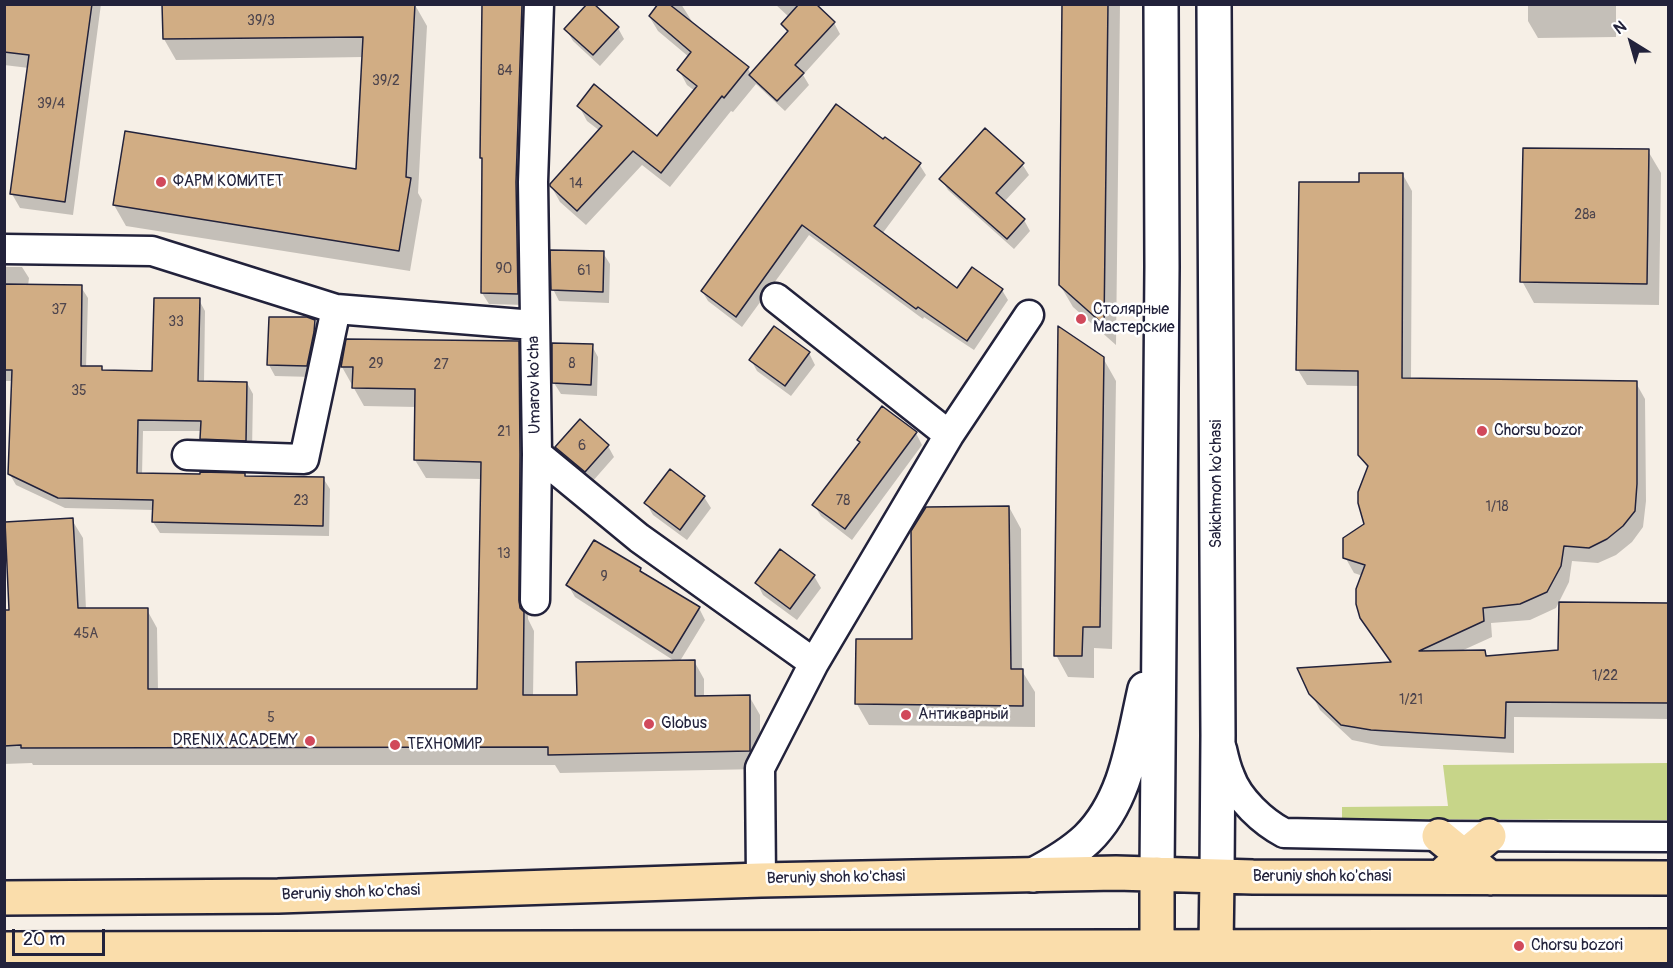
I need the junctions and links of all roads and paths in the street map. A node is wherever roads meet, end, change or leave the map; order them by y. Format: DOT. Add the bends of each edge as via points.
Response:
graph roads {
  1 [pos="1161,4"];
  2 [pos="1214,4"];
  3 [pos="542,8"];
  4 [pos="4,249"];
  5 [pos="776,298"];
  6 [pos="336,309"];
  7 [pos="1029,315"];
  8 [pos="534,325"];
  9 [pos="949,435"];
  10 [pos="537,454"];
  11 [pos="187,455"];
  12 [pos="535,600"];
  13 [pos="1159,629"];
  14 [pos="814,663"];
  15 [pos="1218,735"];
  16 [pos="1439,836"];
  17 [pos="1489,836"];
  18 [pos="1668,837"];
  19 [pos="1464,857"];
  20 [pos="1157,874"];
  21 [pos="1033,875"];
  22 [pos="1217,876"];
  23 [pos="1439,878"];
  24 [pos="1490,878"];
  25 [pos="1668,878"];
  26 [pos="761,880"];
  27 [pos="4,898"];
  28 [pos="1371,946"];
  29 [pos="1668,946"];
  30 [pos="920,947"];
  31 [pos="4,949"];
  32 [pos="1157,955"];
  33 [pos="1215,955"];
  34 [pos="975,963"];
  35 [pos="1330,963"];
  1 -- 13 [label="main road"];
  2 -- 15 [label="main road, Sakichmon ko'chasi"];
  3 -- 8 [label="street, Umarov ko'cha" via="533,182"];
  4 -- 6 [label="street" via="152,251"];
  5 -- 9 [label="street"];
  6 -- 8 [label="street"];
  6 -- 11 [label="street" via="304,459"];
  7 -- 9 [label="street"];
  8 -- 10 [label="street, Umarov ko'cha"];
  9 -- 14 [label="street"];
  10 -- 12 [label="street"];
  10 -- 14 [label="street, Umarov ko'cha" via="639,538"];
  13 -- 20 [label="main road"];
  13 -- 21 [label="main road" via="1129,758 1114,803 1087,839 1061,860"];
  14 -- 26 [label="street" via="760,768"];
  15 -- 16 [label="street" via="1230,778 1243,799 1284,833"];
  15 -- 22 [label="main road, Sakichmon ko'chasi"];
  16 -- 17 [label="street"];
  16 -- 19 [label="main road"];
  17 -- 18 [label="street"];
  17 -- 19 [label="main road"];
  19 -- 23 [label="main road"];
  19 -- 24 [label="main road"];
  20 -- 21 [label="main road, Beruniy shoh ko'chasi"];
  20 -- 22 [label="main road, Beruniy shoh ko'chasi"];
  20 -- 32 [label="main road"];
  21 -- 26 [label="main road, Beruniy shoh ko'chasi"];
  22 -- 23 [label="main road, Beruniy shoh ko'chasi"];
  22 -- 33 [label="main road, Sakichmon ko'chasi"];
  23 -- 24 [label="main road, Beruniy shoh ko'chasi"];
  24 -- 25 [label="main road, Beruniy shoh ko'chasi"];
  26 -- 27 [label="main road, Beruniy shoh ko'chasi" via="278,896"];
  28 -- 29 [label="main road"];
  28 -- 33 [label="main road"];
  28 -- 35 [label="main road"];
  30 -- 31 [label="main road"];
  30 -- 32 [label="main road"];
  30 -- 34 [label="main road"];
  32 -- 33 [label="main road"];
}
